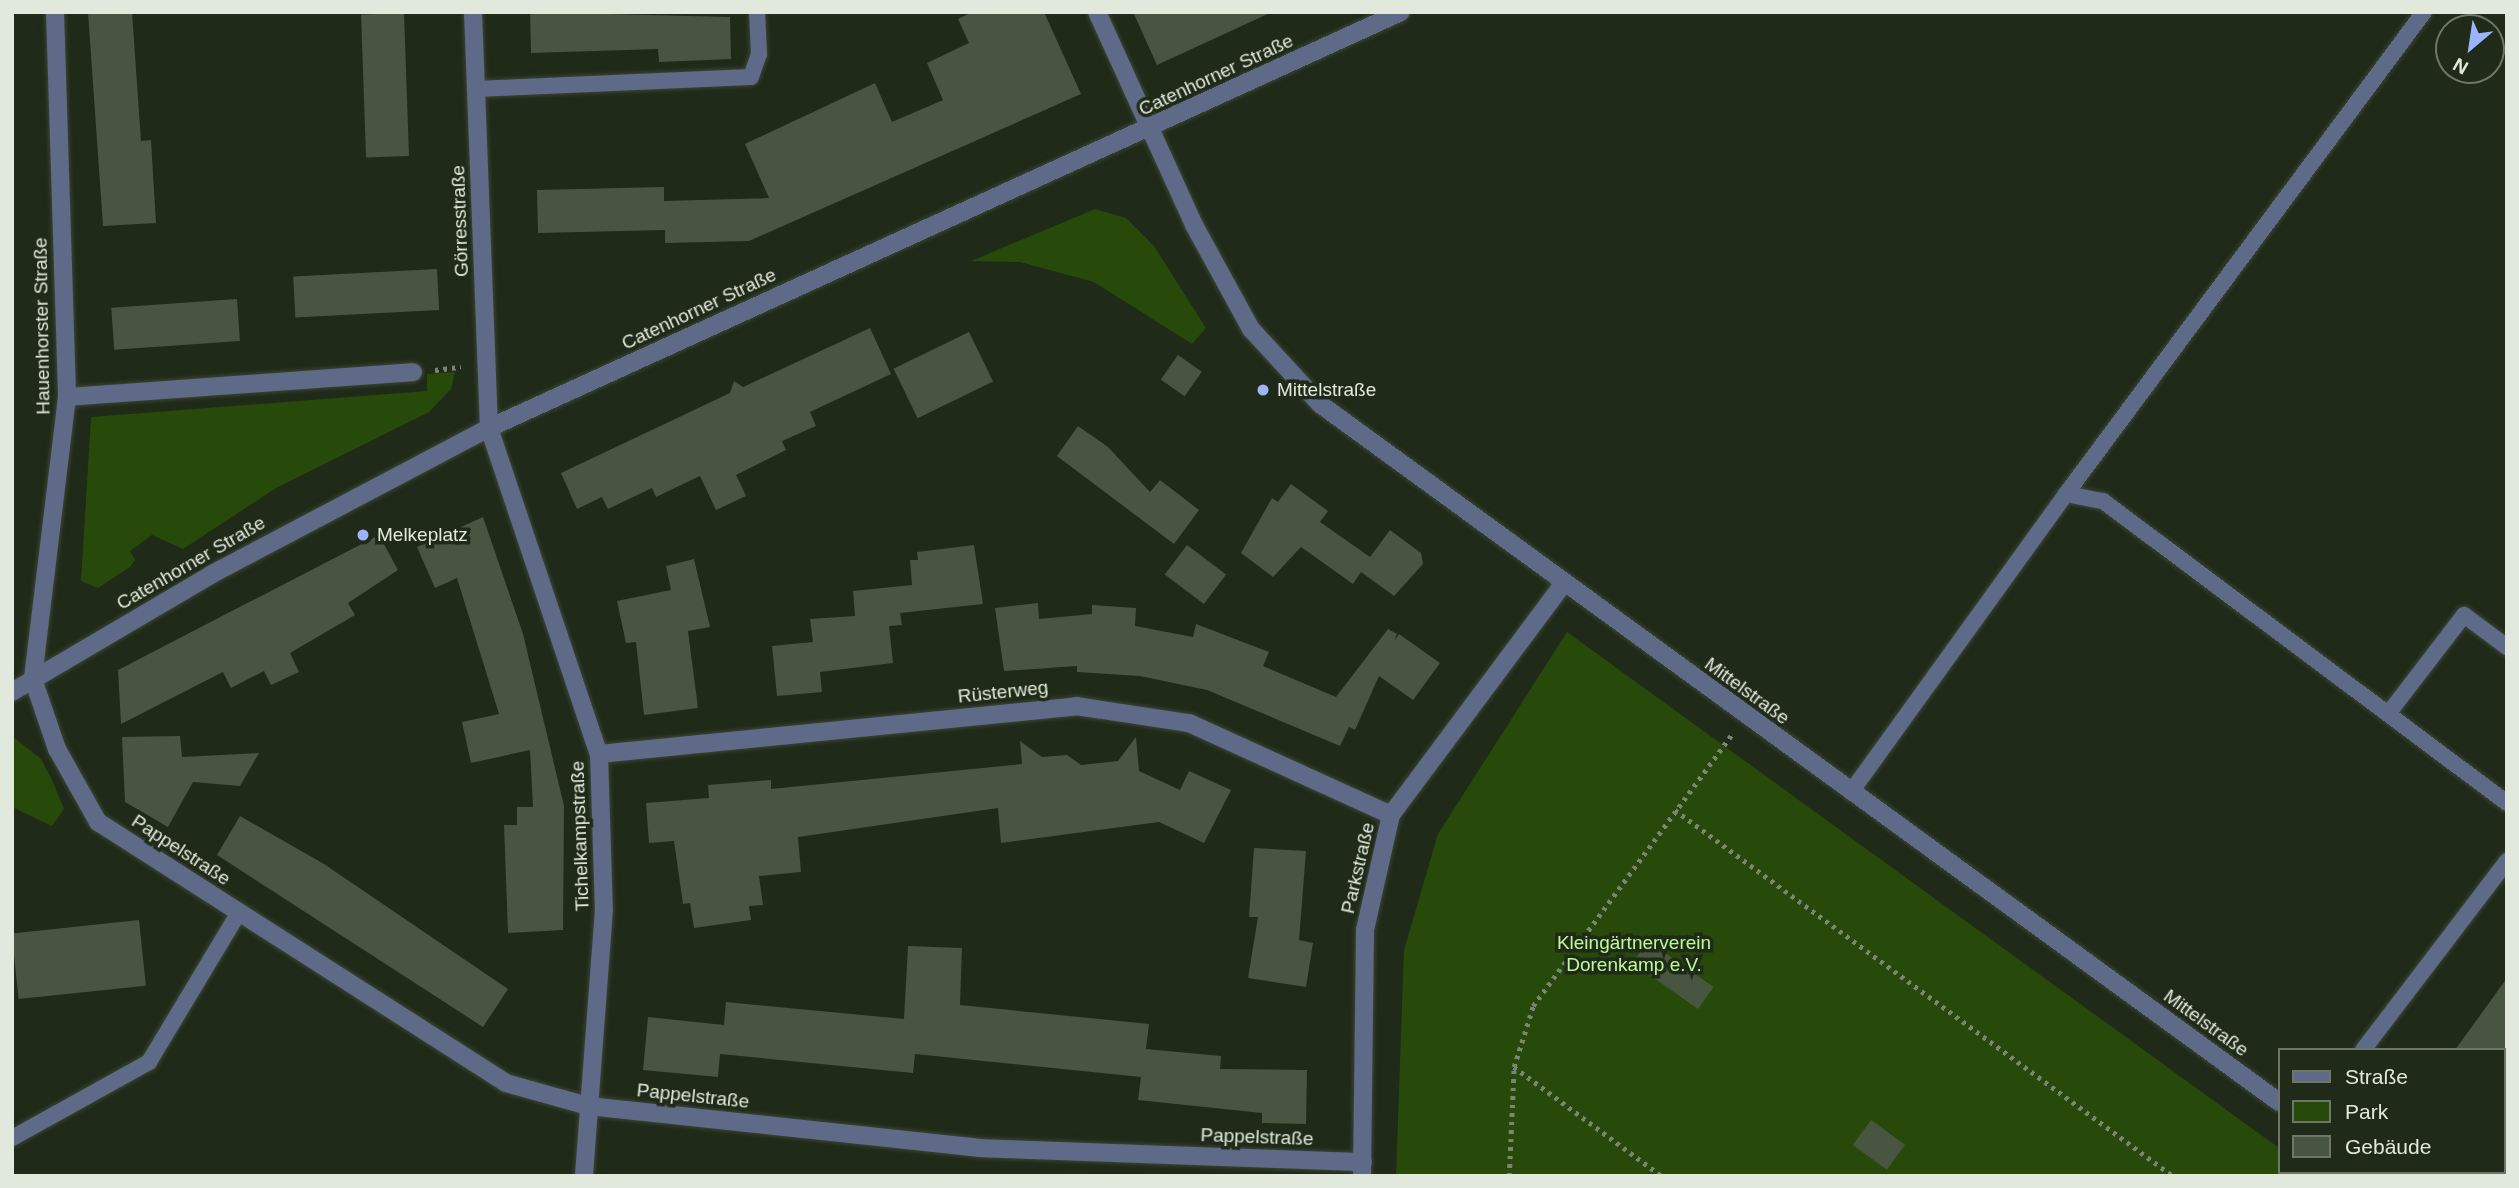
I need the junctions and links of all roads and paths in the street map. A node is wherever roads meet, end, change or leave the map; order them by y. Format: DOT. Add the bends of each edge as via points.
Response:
graph roads {
  1 [pos="55,12"];
  2 [pos="473,12"];
  3 [pos="757,12"];
  4 [pos="1097,12"];
  5 [pos="1401,12"];
  6 [pos="2424,12"];
  7 [pos="476,89"];
  8 [pos="1150,129"];
  9 [pos="486,365"];
  10 [pos="413,372"];
  11 [pos="67,397"];
  12 [pos="489,428"];
  13 [pos="2066,494"];
  14 [pos="1563,584"];
  15 [pos="2507,646"];
  16 [pos="33,679"];
  17 [pos="12,691"];
  18 [pos="2388,714"];
  19 [pos="1745,716"];
  20 [pos="599,754"];
  21 [pos="1851,792"];
  22 [pos="2506,804"];
  23 [pos="1675,810"];
  24 [pos="1391,815"];
  25 [pos="2507,861"];
  26 [pos="239,912"];
  27 [pos="2366,1048"];
  28 [pos="1514,1067"];
  29 [pos="2278,1101"];
  30 [pos="588,1106"];
  31 [pos="12,1138"];
  32 [pos="1362,1169"];
  33 [pos="584,1176"];
  34 [pos="1509,1176"];
  35 [pos="1662,1176"];
  36 [pos="2173,1176"];
  1 -- 11 [label="street, Hauenhorster Straße"];
  2 -- 7 [label="street, Görresstraße"];
  3 -- 7 [label="lane" via="759,54 751,77"];
  4 -- 8 [label="street, Mittelstraße"];
  5 -- 8 [label="street, Catenhorner Straße"];
  6 -- 13 [label="lane"];
  7 -- 9 [label="street, Görresstraße"];
  8 -- 12 [label="street, Catenhorner Straße"];
  8 -- 14 [label="street, Mittelstraße" via="1219,271 1280,367 1371,444"];
  9 -- 10 [label="path"];
  9 -- 12 [label="street, Görresstraße"];
  10 -- 11 [label="street"];
  11 -- 16 [label="street, Hauenhorster Straße"];
  12 -- 16 [label="street, Catenhorner Straße" via="212,574"];
  12 -- 20 [label="street, Tichelkampstraße"];
  13 -- 18 [label="lane" via="2103,502"];
  13 -- 21 [label="lane"];
  14 -- 19 [label="street, Mittelstraße"];
  14 -- 24 [label="street, Parkstraße"];
  15 -- 18 [label="lane" via="2464,615"];
  16 -- 17 [label="street, Catenhorner Straße"];
  16 -- 26 [label="street, Pappelstraße" via="57,749 98,822"];
  18 -- 22 [label="lane"];
  19 -- 21 [label="street, Mittelstraße"];
  19 -- 23 [label="path"];
  20 -- 24 [label="street, Rüsterweg" via="1076,706 1189,723"];
  20 -- 30 [label="street, Tichelkampstraße" via="604,909"];
  21 -- 29 [label="street, Mittelstraße"];
  23 -- 28 [label="path" via="1533,1006"];
  23 -- 36 [label="path"];
  24 -- 32 [label="street, Parkstraße" via="1365,930"];
  25 -- 27 [label="lane"];
  26 -- 30 [label="street, Pappelstraße" via="506,1083"];
  26 -- 31 [label="lane" via="149,1062"];
  28 -- 34 [label="path"];
  28 -- 35 [label="path"];
  30 -- 32 [label="street, Pappelstraße" via="979,1148"];
  30 -- 33 [label="street, Tichelkampstraße"];
}
